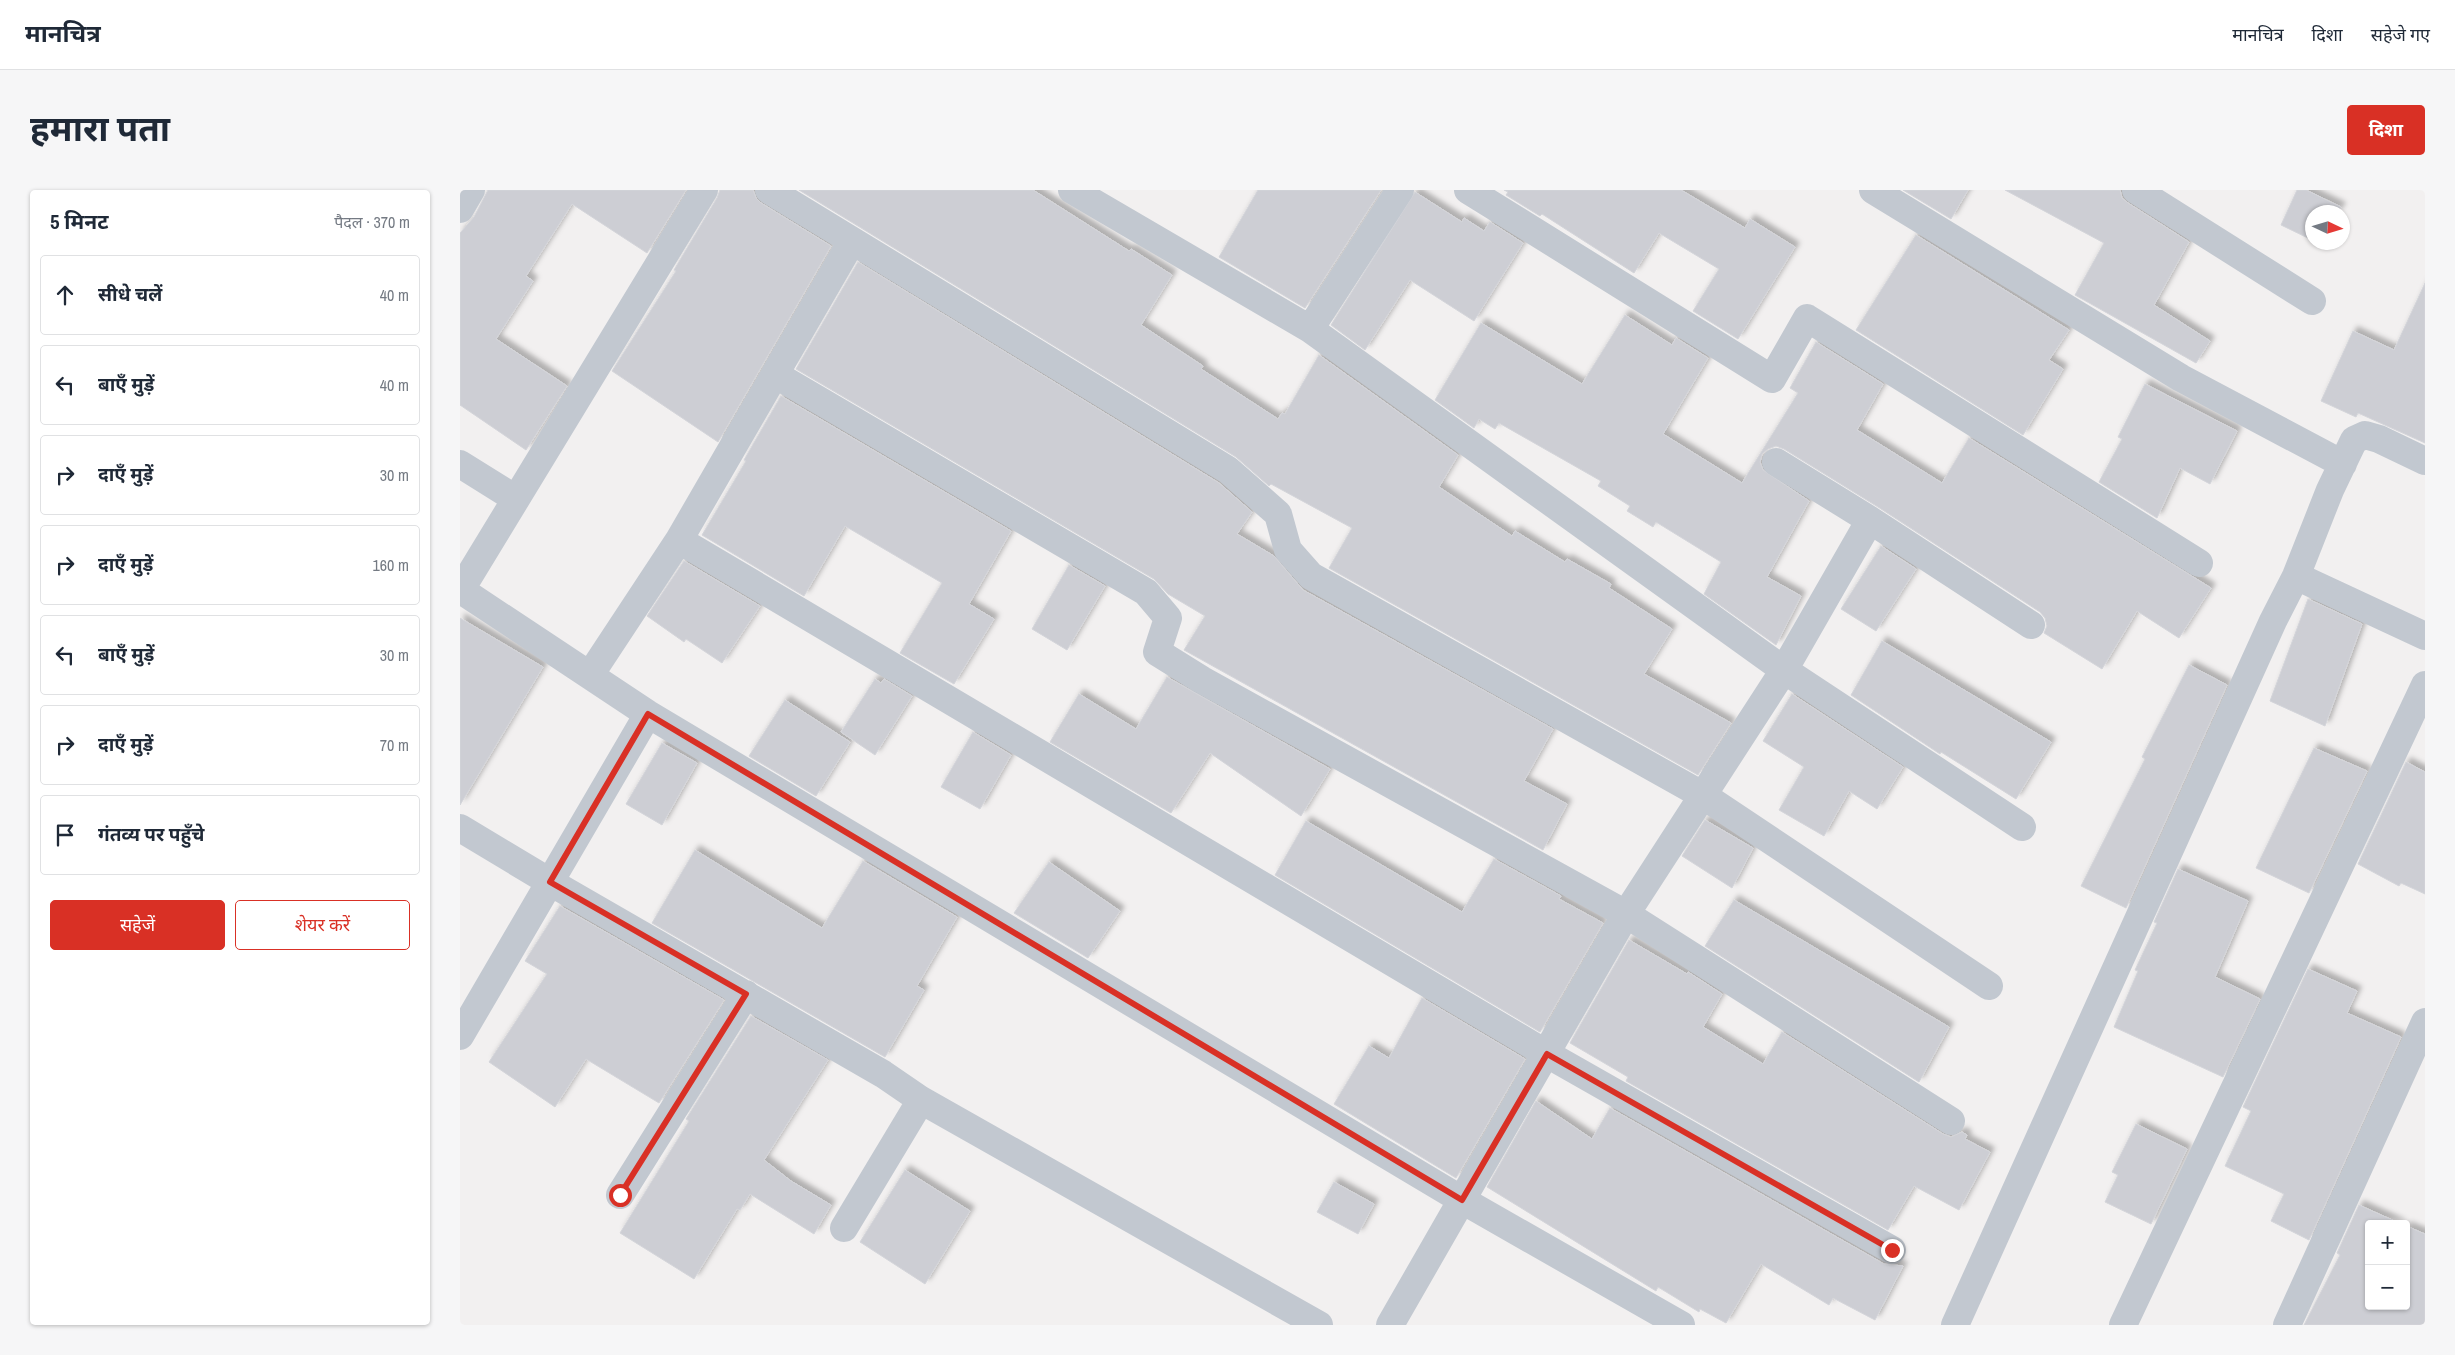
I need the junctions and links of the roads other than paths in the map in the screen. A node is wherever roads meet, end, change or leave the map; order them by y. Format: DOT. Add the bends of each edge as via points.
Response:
graph roads {
  1 [pos="471,190"];
  2 [pos="704,190"];
  3 [pos="769,190"];
  4 [pos="1072,190"];
  5 [pos="1400,190"];
  6 [pos="1468,190"];
  7 [pos="1873,190"];
  8 [pos="2136,190"];
  9 [pos="460,208"];
  10 [pos="852,241"];
  11 [pos="2312,301"];
  12 [pos="1310,329"];
  13 [pos="776,375"];
  14 [pos="2425,461"];
  15 [pos="1776,462"];
  16 [pos="460,464"];
  17 [pos="2343,464"];
  18 [pos="516,499"];
  19 [pos="1870,520"];
  20 [pos="679,540"];
  21 [pos="2199,563"];
  22 [pos="2296,576"];
  23 [pos="460,590"];
  24 [pos="2031,625"];
  25 [pos="2425,636"];
  26 [pos="1784,670"];
  27 [pos="590,675"];
  28 [pos="2425,686"];
  29 [pos="648,714"];
  30 [pos="1704,796"];
  31 [pos="2022,827"];
  32 [pos="460,828"];
  33 [pos="550,882"];
  34 [pos="1626,914"];
  35 [pos="1989,986"];
  36 [pos="746,994"];
  37 [pos="2425,1022"];
  38 [pos="460,1036"];
  39 [pos="1547,1054"];
  40 [pos="921,1100"];
  41 [pos="1951,1121"];
  42 [pos="620,1195"];
  43 [pos="1462,1200"];
  44 [pos="844,1228"];
  45 [pos="1892,1250"];
  46 [pos="1319,1325"];
  47 [pos="1390,1325"];
  48 [pos="1681,1325"];
  49 [pos="1955,1325"];
  50 [pos="2123,1325"];
  51 [pos="2288,1325"];
  1 -- 9 [label="street"];
  2 -- 18 [label="street"];
  3 -- 10 [label="street"];
  4 -- 12 [label="street"];
  5 -- 12 [label="street"];
  6 -- 21 [label="street" via="1772,379 1806,318"];
  7 -- 17 [label="street" via="2180,378"];
  8 -- 11 [label="street"];
  10 -- 13 [label="street"];
  10 -- 30 [label="street" via="1228,470 1278,514 1288,550 1311,576"];
  12 -- 26 [label="street"];
  13 -- 20 [label="street"];
  13 -- 34 [label="street" via="1146,592 1168,618 1157,652"];
  14 -- 17 [label="street" via="2365,435 2354,440"];
  15 -- 19 [label="street"];
  16 -- 18 [label="street"];
  17 -- 22 [label="street"];
  18 -- 23 [label="street"];
  19 -- 24 [label="street"];
  19 -- 26 [label="street"];
  20 -- 27 [label="street"];
  20 -- 39 [label="street"];
  22 -- 25 [label="street"];
  22 -- 49 [label="street"];
  23 -- 27 [label="street"];
  26 -- 30 [label="street"];
  26 -- 31 [label="street"];
  27 -- 29 [label="street"];
  28 -- 50 [label="street"];
  29 -- 33 [label="street"];
  29 -- 43 [label="street"];
  30 -- 34 [label="street"];
  30 -- 35 [label="street"];
  32 -- 33 [label="street"];
  33 -- 36 [label="street"];
  33 -- 38 [label="street"];
  34 -- 39 [label="street"];
  34 -- 41 [label="street"];
  36 -- 40 [label="street" via="883,1074"];
  36 -- 42 [label="street"];
  37 -- 51 [label="street"];
  39 -- 43 [label="street"];
  39 -- 45 [label="street"];
  40 -- 44 [label="street"];
  40 -- 46 [label="street"];
  43 -- 47 [label="street"];
  43 -- 48 [label="street"];
}
